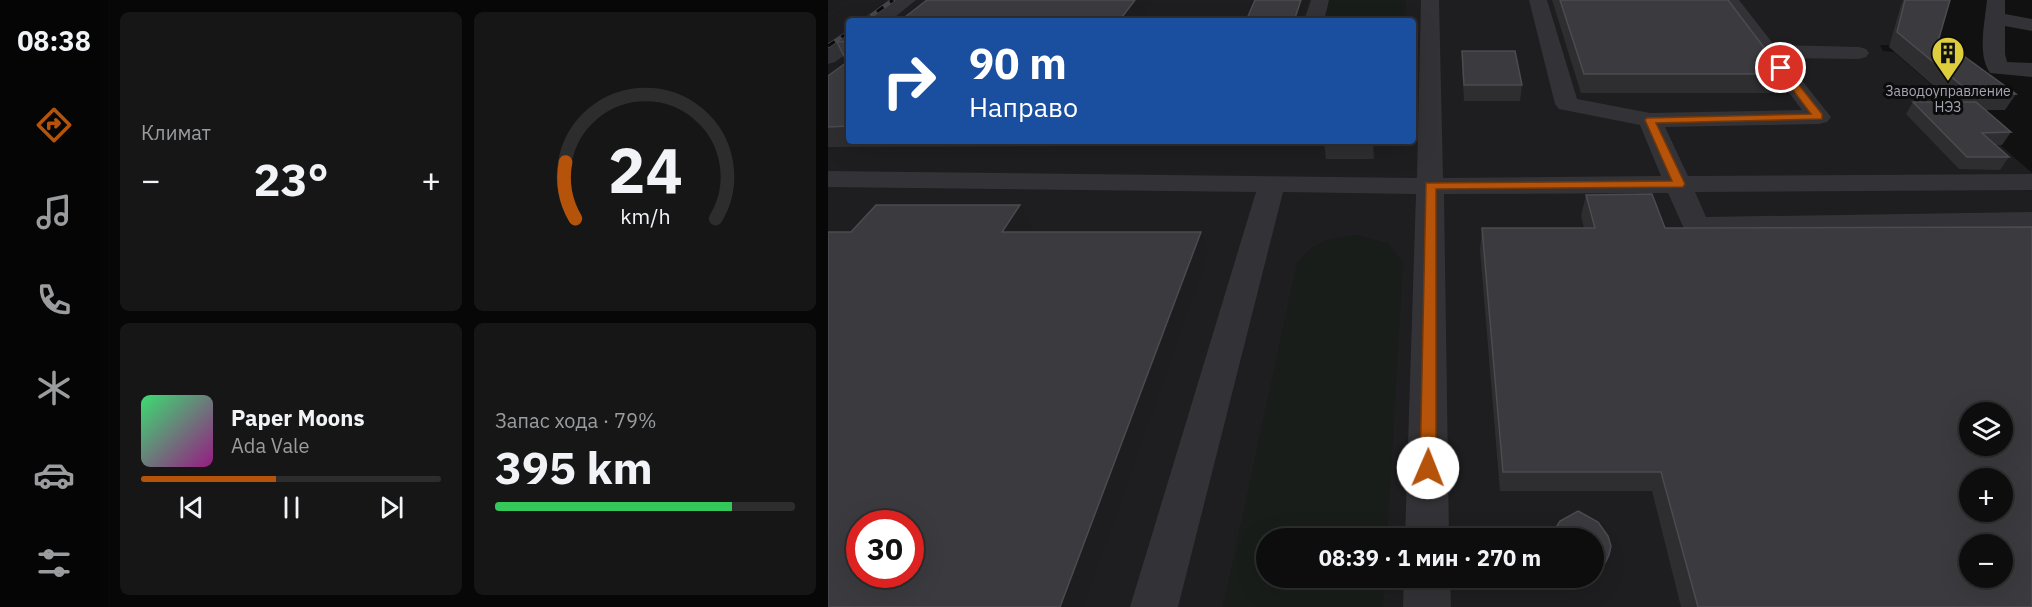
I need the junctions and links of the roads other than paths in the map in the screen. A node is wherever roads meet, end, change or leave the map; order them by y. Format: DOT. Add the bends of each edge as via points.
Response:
graph roads {
  1 [pos="907,0"];
  2 [pos="1320,0"];
  3 [pos="1430,0"];
  4 [pos="1538,0"];
  5 [pos="1729,0"];
  6 [pos="1996,9"];
  7 [pos="882,18"];
  8 [pos="1315,18"];
  9 [pos="2032,25"];
  10 [pos="846,44"];
  11 [pos="1768,51"];
  12 [pos="1859,53"];
  13 [pos="828,58"];
  14 [pos="2032,70"];
  15 [pos="1422,101"];
  16 [pos="1650,120"];
  17 [pos="828,179"];
  18 [pos="2032,182"];
  19 [pos="1272,184"];
  20 [pos="1679,184"];
  21 [pos="1430,186"];
  22 [pos="2032,221"];
  23 [pos="1428,528"];
  24 [pos="1427,588"];
  25 [pos="1154,607"];
  26 [pos="1427,607"];
  1 -- 7 [label="street"];
  2 -- 8 [label="street"];
  3 -- 15 [label="street"];
  4 -- 16 [label="street" via="1567,104"];
  5 -- 11 [label="street"];
  6 -- 9 [label="street"];
  6 -- 14 [label="street" via="1994,54 1998,68"];
  10 -- 13 [label="street"];
  11 -- 12 [label="street"];
  11 -- 16 [label="street" via="1818,117"];
  15 -- 21 [label="street"];
  16 -- 20 [label="street"];
  17 -- 19 [label="street"];
  18 -- 20 [label="street"];
  19 -- 21 [label="street"];
  19 -- 25 [label="street"];
  20 -- 21 [label="street"];
  20 -- 22 [label="street" via="1696,226"];
  21 -- 23 [label="street"];
  24 -- 26 [label="street"];
}
